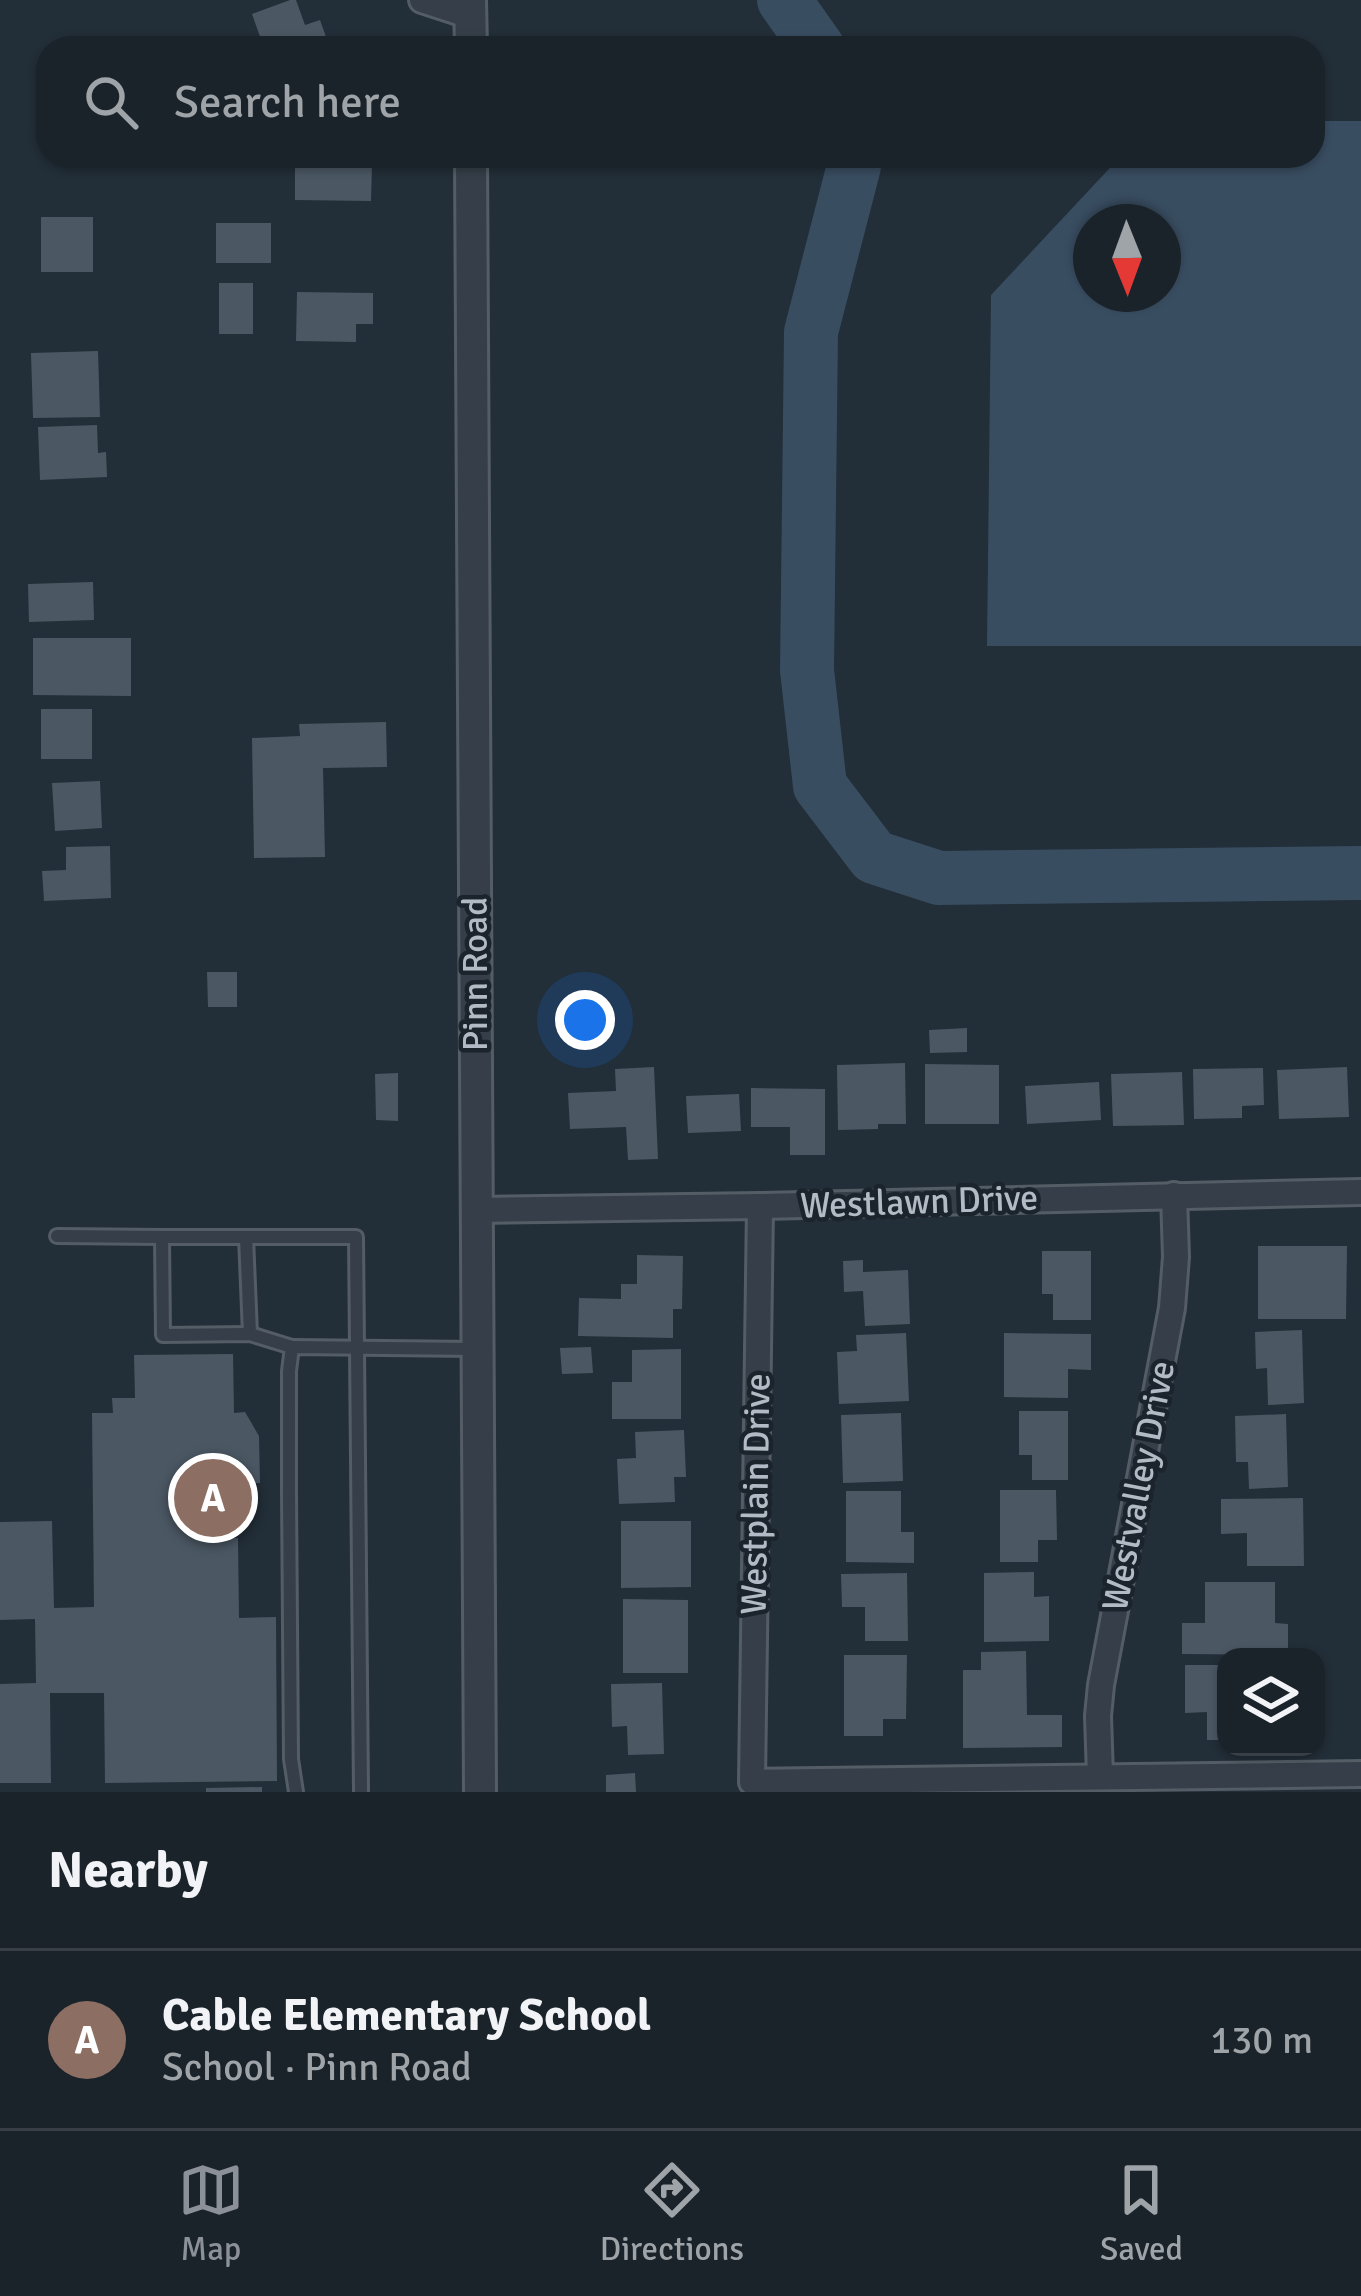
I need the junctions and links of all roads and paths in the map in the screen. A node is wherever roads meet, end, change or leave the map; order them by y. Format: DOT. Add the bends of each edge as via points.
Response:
graph roads {
  1 [pos="422,0"];
  2 [pos="471,8"];
  3 [pos="471,168"];
  4 [pos="1361,1192"];
  5 [pos="1174,1195"];
  6 [pos="760,1206"];
  7 [pos="477,1210"];
  8 [pos="57,1237"];
  9 [pos="162,1237"];
  10 [pos="246,1237"];
  11 [pos="250,1334"];
  12 [pos="292,1347"];
  13 [pos="356,1347"];
  14 [pos="477,1349"];
  15 [pos="1361,1774"];
  16 [pos="1100,1776"];
  17 [pos="296,1792"];
  18 [pos="361,1792"];
  19 [pos="480,1792"];
  1 -- 2 [label="street"];
  3 -- 7 [label="street, Pinn Road"];
  4 -- 5 [label="street, Westlawn Drive"];
  5 -- 6 [label="street, Westlawn Drive"];
  5 -- 16 [label="street, Westvalley Drive" via="1172,1308 1101,1684"];
  6 -- 7 [label="street, Westlawn Drive"];
  6 -- 16 [label="street, Westplain Drive" via="752,1782"];
  7 -- 14 [label="street, Pinn Road"];
  8 -- 9 [label="lane"];
  9 -- 10 [label="lane"];
  9 -- 11 [label="lane" via="163,1335"];
  10 -- 11 [label="lane"];
  10 -- 13 [label="lane" via="356,1237"];
  11 -- 12 [label="lane"];
  12 -- 13 [label="lane"];
  12 -- 17 [label="lane"];
  13 -- 14 [label="lane"];
  13 -- 18 [label="lane"];
  14 -- 19 [label="street, Pinn Road"];
  15 -- 16 [label="street"];
}
